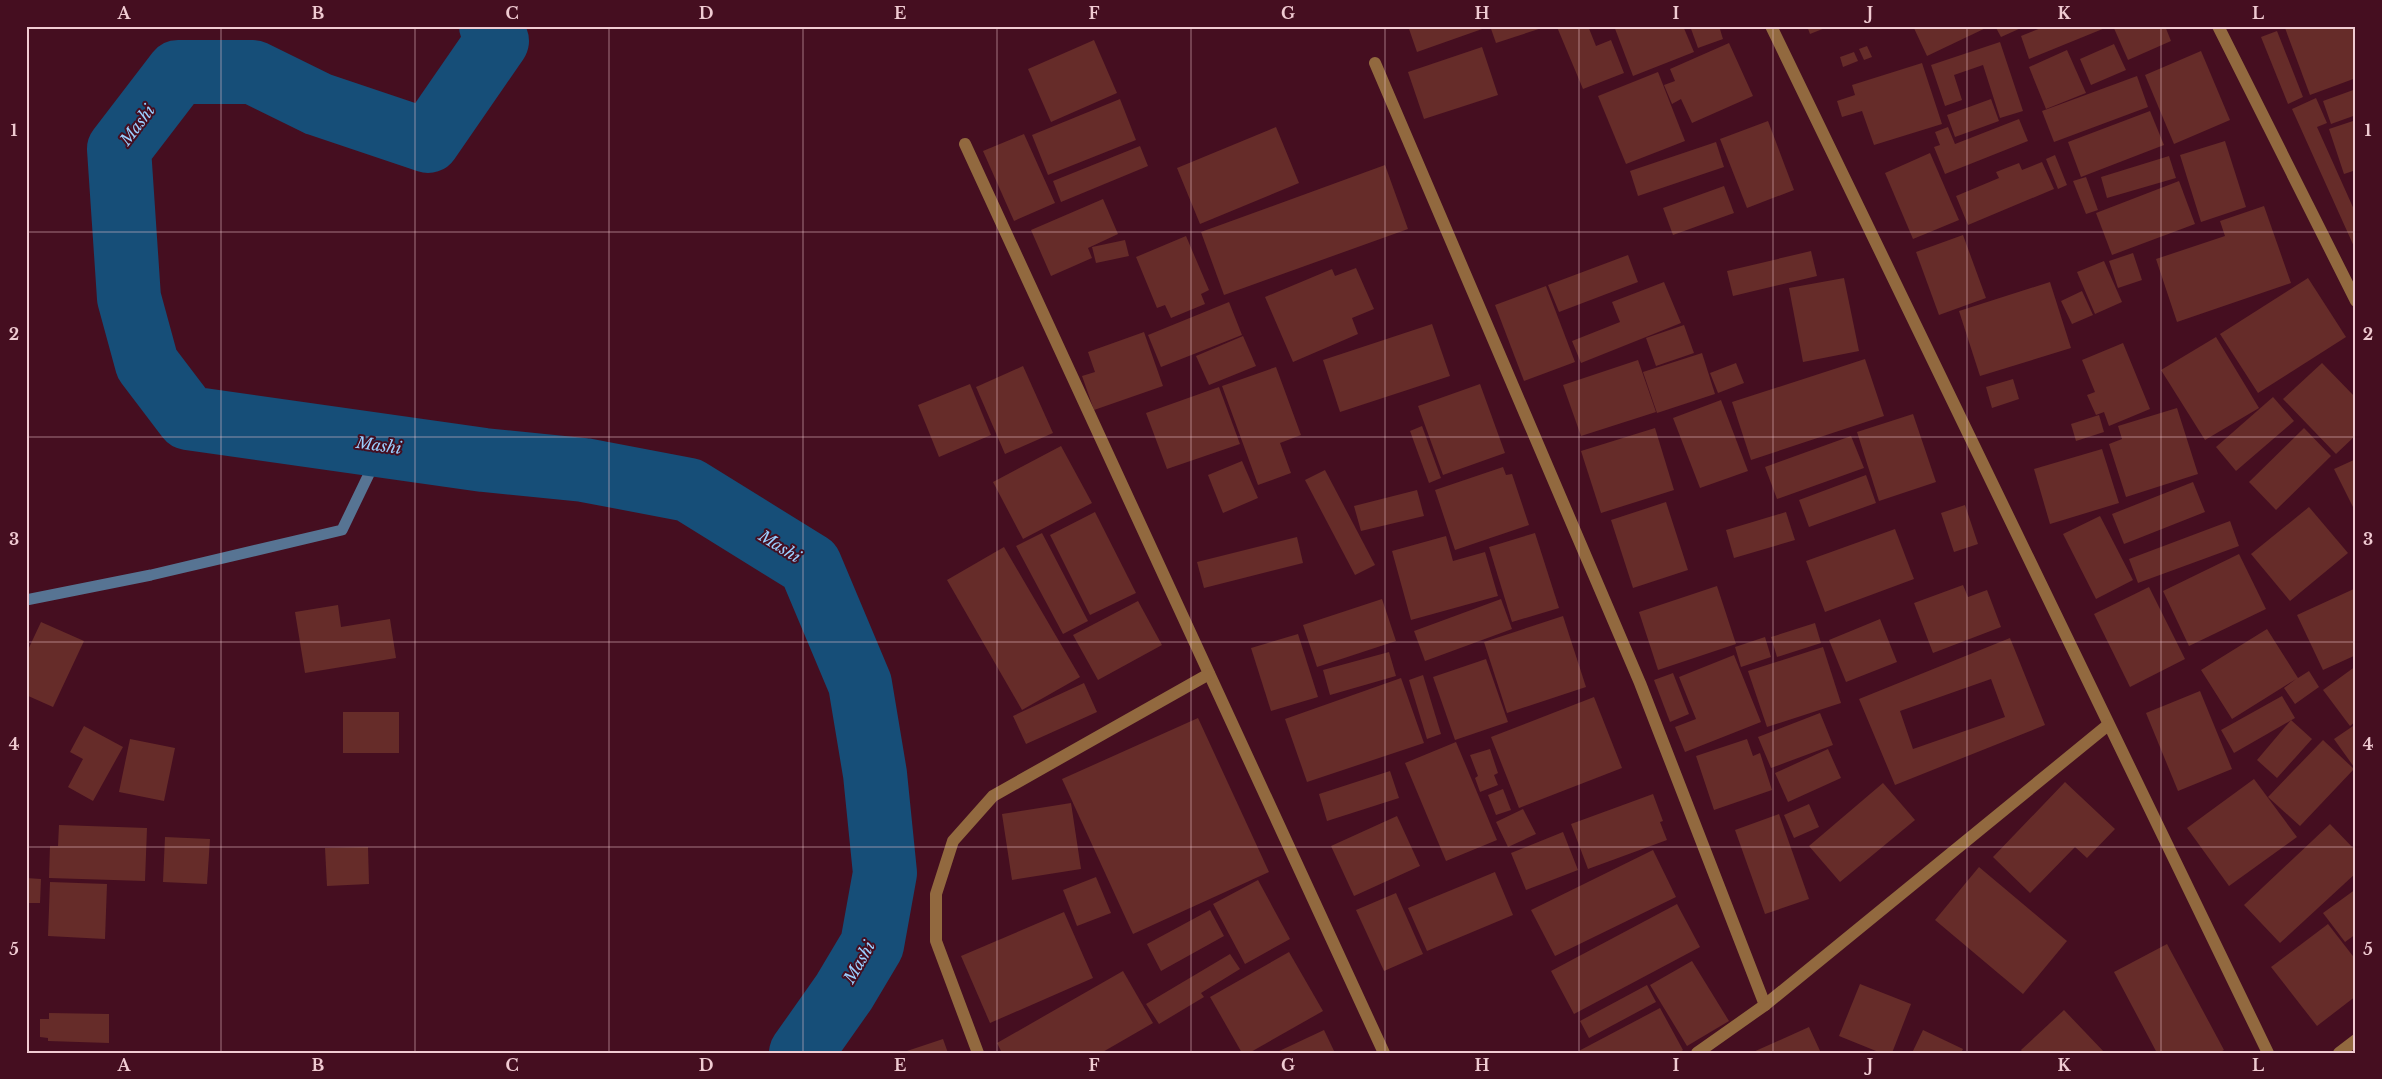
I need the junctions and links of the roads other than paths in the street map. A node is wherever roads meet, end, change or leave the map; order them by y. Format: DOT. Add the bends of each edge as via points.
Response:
graph roads {
  1 [pos="1771,26"];
  2 [pos="2218,26"];
  3 [pos="1375,63"];
  4 [pos="965,144"];
  5 [pos="2356,301"];
  6 [pos="1209,674"];
  7 [pos="2108,725"];
  8 [pos="1765,1006"];
  9 [pos="2356,1040"];
  10 [pos="978,1053"];
  11 [pos="1384,1053"];
  12 [pos="1697,1053"];
  13 [pos="2268,1053"];
  14 [pos="2339,1053"];
  1 -- 7 [label="street"];
  2 -- 5 [label="street"];
  3 -- 8 [label="street" via="1640,683"];
  4 -- 6 [label="street"];
  6 -- 10 [label="street" via="992,796 953,841 936,894 936,940"];
  6 -- 11 [label="street"];
  7 -- 8 [label="street"];
  7 -- 13 [label="street"];
  8 -- 12 [label="street"];
  9 -- 14 [label="street"];
}
